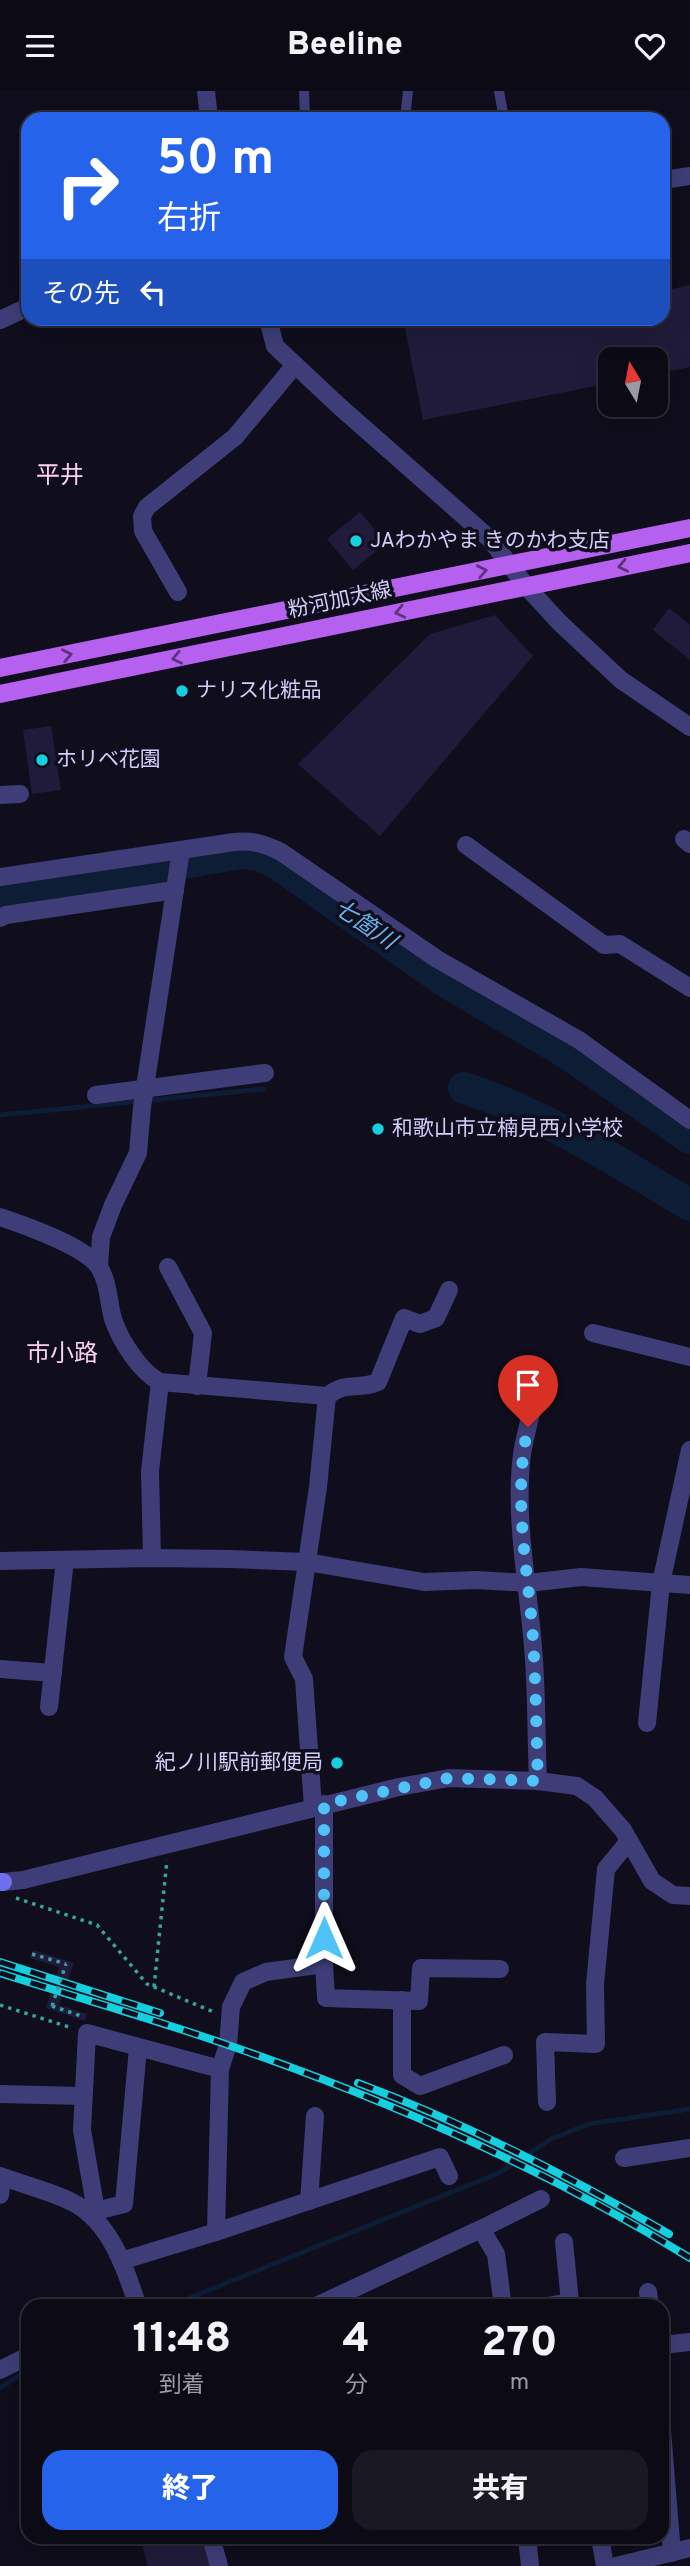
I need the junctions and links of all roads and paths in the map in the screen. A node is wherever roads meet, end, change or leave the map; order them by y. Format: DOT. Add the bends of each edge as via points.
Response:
graph roads {
  1 [pos="206,91"];
  2 [pos="304,91"];
  3 [pos="408,91"];
  4 [pos="499,91"];
  5 [pos="208,112"];
  6 [pos="306,112"];
  7 [pos="406,112"];
  8 [pos="503,112"];
  9 [pos="690,176"];
  10 [pos="670,179"];
  11 [pos="21,310"];
  12 [pos="0,320"];
  13 [pos="270,326"];
  14 [pos="295,365"];
  15 [pos="690,528"];
  16 [pos="690,553"];
  17 [pos="509,566"];
  18 [pos="526,586"];
  19 [pos="178,592"];
  20 [pos="0,669"];
  21 [pos="0,694"];
  22 [pos="690,727"];
  23 [pos="20,794"];
  24 [pos="0,795"];
  25 [pos="466,845"];
  26 [pos="180,853"];
  27 [pos="0,877"];
  28 [pos="176,883"];
  29 [pos="0,918"];
  30 [pos="690,989"];
  31 [pos="265,1073"];
  32 [pos="96,1095"];
  33 [pos="143,1096"];
  34 [pos="690,1120"];
  35 [pos="0,1217"];
  36 [pos="99,1266"];
  37 [pos="167,1267"];
  38 [pos="449,1290"];
  39 [pos="593,1333"];
  40 [pos="690,1357"];
  41 [pos="160,1382"];
  42 [pos="197,1385"];
  43 [pos="327,1396"];
  44 [pos="534,1401"];
  45 [pos="690,1450"];
  46 [pos="152,1558"];
  47 [pos="65,1560"];
  48 [pos="0,1561"];
  49 [pos="307,1562"];
  50 [pos="528,1583"];
  51 [pos="660,1583"];
  52 [pos="690,1584"];
  53 [pos="0,1669"];
  54 [pos="53,1673"];
  55 [pos="49,1707"];
  56 [pos="647,1723"];
  57 [pos="538,1781"];
  58 [pos="318,1806"];
  59 [pos="629,1841"];
  60 [pos="169,1843"];
  61 [pos="2,1882"];
  62 [pos="690,1896"];
  63 [pos="32,1954"];
  64 [pos="324,1964"];
  65 [pos="500,1969"];
  66 [pos="155,1987"];
  67 [pos="401,2000"];
  68 [pos="0,2005"];
  69 [pos="230,2019"];
  70 [pos="87,2025"];
  71 [pos="138,2048"];
  72 [pos="504,2055"];
  73 [pos="220,2070"];
  74 [pos="0,2094"];
  75 [pos="83,2096"];
  76 [pos="547,2102"];
  77 [pos="315,2116"];
  78 [pos="690,2148"];
  79 [pos="624,2158"];
  80 [pos="1,2176"];
  81 [pos="449,2176"];
  82 [pos="0,2195"];
  83 [pos="541,2199"];
  84 [pos="309,2201"];
  85 [pos="92,2212"];
  86 [pos="481,2229"];
  87 [pos="216,2232"];
  88 [pos="564,2242"];
  89 [pos="121,2261"];
  90 [pos="131,2299"];
  91 [pos="331,2299"];
  92 [pos="502,2299"];
  93 [pos="570,2299"];
  94 [pos="690,2342"];
  95 [pos="669,2344"];
  96 [pos="21,2359"];
  97 [pos="0,2370"];
  98 [pos="669,2516"];
  99 [pos="213,2544"];
  100 [pos="528,2544"];
  101 [pos="601,2544"];
  102 [pos="690,2548"];
  103 [pos="672,2553"];
  104 [pos="219,2566"];
  105 [pos="530,2566"];
  106 [pos="605,2566"];
  107 [pos="616,2566"];
  1 -- 5 [label="street"];
  2 -- 6 [label="lane"];
  3 -- 7 [label="lane"];
  4 -- 8 [label="lane"];
  9 -- 10 [label="street"];
  11 -- 12 [label="street"];
  13 -- 14 [label="street" via="275,346"];
  14 -- 17 [label="street" via="490,538"];
  14 -- 19 [label="street" via="235,437 147,507 142,516 143,531"];
  15 -- 17 [label="main road, 粉河加太線"];
  16 -- 18 [label="main road, 粉河加太線, one-way"];
  17 -- 18 [label="street"];
  20 -- 17 [label="main road, 粉河加太線, one-way"];
  18 -- 21 [label="main road, 粉河加太線, one-way"];
  18 -- 22 [label="street" via="621,680"];
  23 -- 24 [label="street"];
  25 -- 30 [label="street" via="604,944 620,943"];
  26 -- 27 [label="street"];
  26 -- 28 [label="street"];
  26 -- 34 [label="street" via="247,841 281,852 437,959 579,1040"];
  28 -- 29 [label="street"];
  28 -- 33 [label="street"];
  31 -- 33 [label="street"];
  32 -- 33 [label="street"];
  33 -- 36 [label="street" via="138,1153 102,1237"];
  35 -- 36 [label="street" via="36,1229 89,1256"];
  36 -- 41 [label="street" via="113,1320 129,1349"];
  37 -- 42 [label="street" via="202,1333"];
  38 -- 43 [label="street" via="436,1318 420,1324 404,1318 378,1382 340,1386"];
  39 -- 40 [label="street"];
  41 -- 42 [label="street"];
  41 -- 46 [label="street" via="150,1471"];
  42 -- 43 [label="street"];
  43 -- 49 [label="street"];
  44 -- 50 [label="street" via="522,1454 522,1542"];
  45 -- 51 [label="street"];
  46 -- 47 [label="street"];
  46 -- 49 [label="street"];
  47 -- 48 [label="street"];
  47 -- 54 [label="street"];
  49 -- 50 [label="street" via="424,1582"];
  49 -- 58 [label="street" via="293,1657 304,1679"];
  50 -- 51 [label="street" via="581,1577"];
  50 -- 57 [label="street"];
  51 -- 52 [label="street"];
  51 -- 56 [label="street"];
  53 -- 54 [label="street"];
  54 -- 55 [label="street"];
  57 -- 58 [label="street" via="449,1778"];
  57 -- 59 [label="street" via="577,1786 595,1798"];
  58 -- 60 [label="street"];
  58 -- 64 [label="street"];
  59 -- 62 [label="street" via="652,1881 673,1895"];
  59 -- 76 [label="street" via="606,1869 595,1984 596,2044 545,2042"];
  60 -- 61 [label="street"];
  60 -- 66 [label="path"];
  61 -- 66 [label="path" via="2,1894 97,1925 147,1984"];
  63 -- 70 [label="path, bridge" via="66,1964 52,2006"];
  64 -- 67 [label="street" via="326,1998"];
  64 -- 69 [label="street" via="266,1972 243,1982"];
  65 -- 67 [label="street" via="421,1968 419,2001"];
  66 -- 69 [label="path"];
  67 -- 72 [label="street" via="402,2075 420,2086"];
  68 -- 70 [label="path"];
  69 -- 73 [label="street"];
  70 -- 71 [label="street"];
  70 -- 75 [label="street"];
  71 -- 73 [label="street"];
  71 -- 85 [label="street" via="124,2204"];
  73 -- 87 [label="street"];
  74 -- 75 [label="street"];
  75 -- 85 [label="street" via="82,2130"];
  77 -- 84 [label="street"];
  78 -- 79 [label="street"];
  80 -- 82 [label="street"];
  80 -- 85 [label="street"];
  81 -- 84 [label="street" via="440,2157"];
  83 -- 86 [label="street"];
  84 -- 87 [label="street"];
  85 -- 89 [label="street"];
  86 -- 91 [label="street"];
  86 -- 92 [label="street" via="496,2254"];
  87 -- 89 [label="street"];
  88 -- 93 [label="street"];
  89 -- 90 [label="street"];
  94 -- 95 [label="street"];
  96 -- 97 [label="street"];
  98 -- 103 [label="street"];
  99 -- 104 [label="street"];
  100 -- 105 [label="street"];
  101 -- 106 [label="street"];
  102 -- 103 [label="street"];
  103 -- 107 [label="street"];
}
